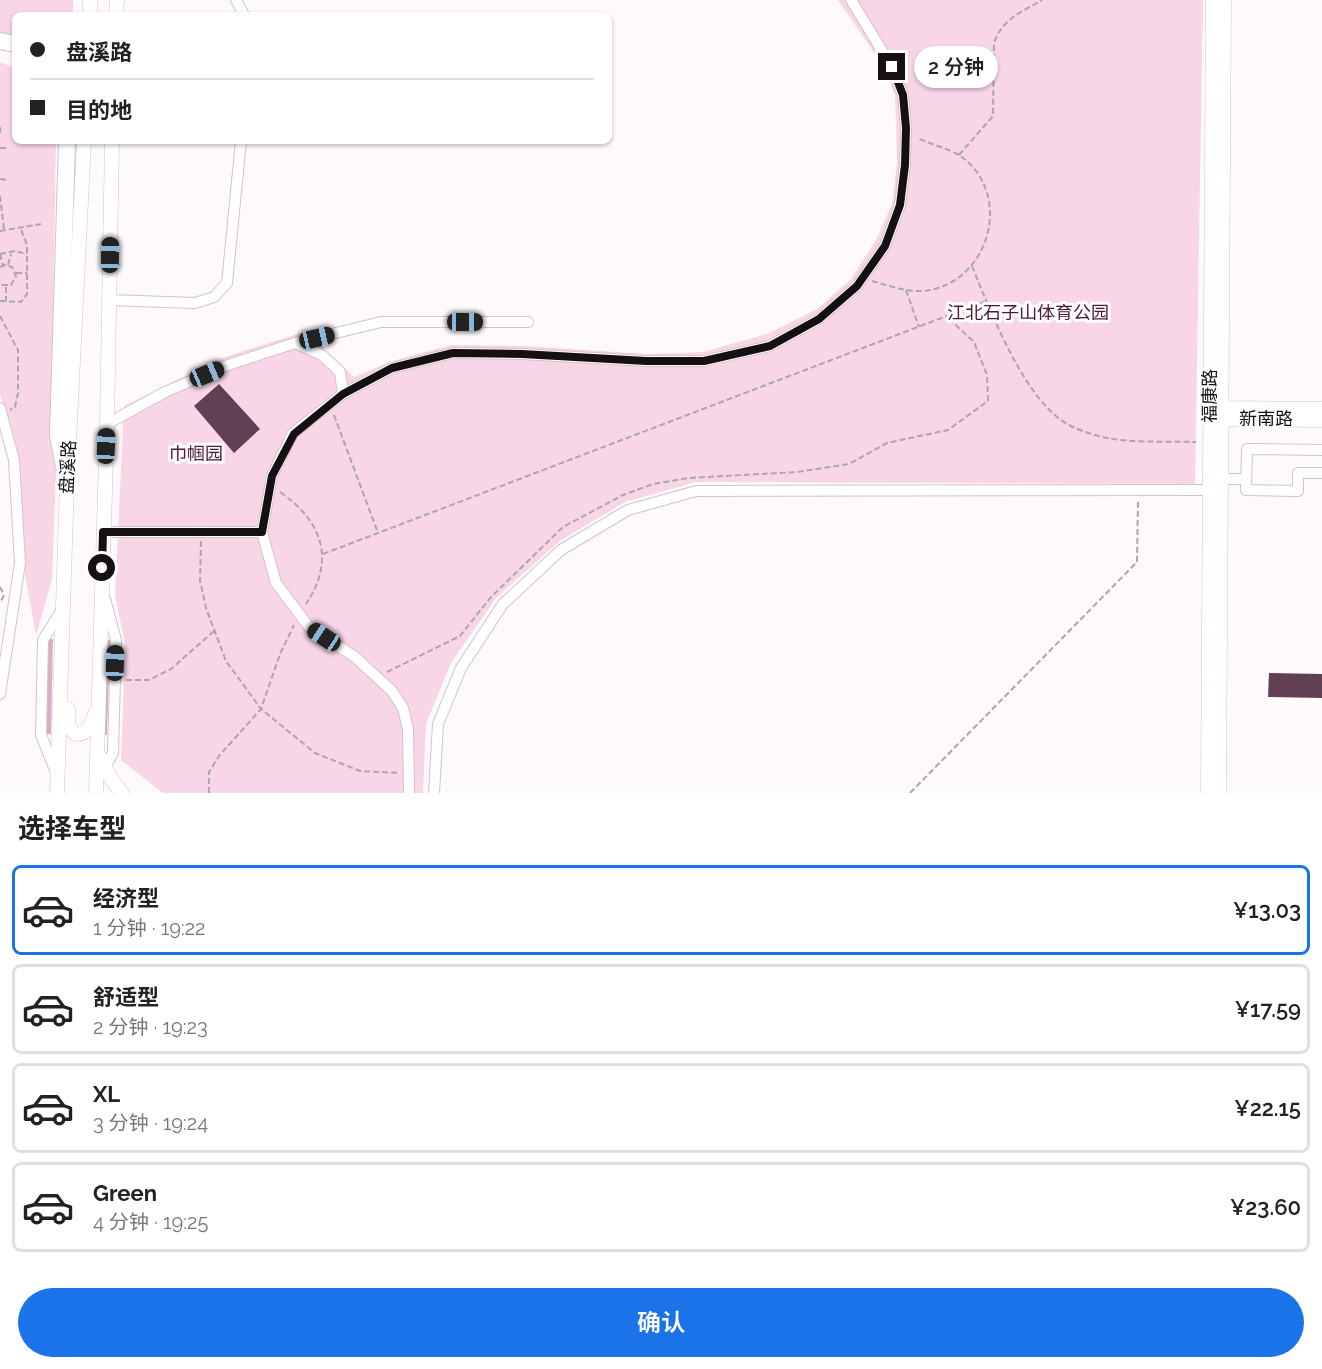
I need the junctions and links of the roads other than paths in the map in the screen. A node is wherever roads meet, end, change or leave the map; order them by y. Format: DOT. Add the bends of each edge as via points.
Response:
graph roads {
  1 [pos="851,0"];
  2 [pos="1213,0"];
  3 [pos="1224,0"];
  4 [pos="66,144"];
  5 [pos="84,144"];
  6 [pos="112,144"];
  7 [pos="241,144"];
  8 [pos="109,300"];
  9 [pos="528,322"];
  10 [pos="295,343"];
  11 [pos="343,394"];
  12 [pos="1322,409"];
  13 [pos="1,412"];
  14 [pos="1216,413"];
  15 [pos="1322,420"];
  16 [pos="107,424"];
  17 [pos="1322,450"];
  18 [pos="1322,473"];
  19 [pos="1222,479"];
  20 [pos="1246,479"];
  21 [pos="67,482"];
  22 [pos="1208,490"];
  23 [pos="103,532"];
  24 [pos="262,532"];
  25 [pos="102,586"];
  26 [pos="63,610"];
  27 [pos="61,674"];
  28 [pos="0,694"];
  29 [pos="98,708"];
  30 [pos="97,751"];
  31 [pos="105,767"];
  32 [pos="58,775"];
  33 [pos="96,789"];
  34 [pos="57,793"];
  35 [pos="122,793"];
  36 [pos="410,793"];
  37 [pos="434,793"];
  38 [pos="1208,793"];
  39 [pos="1219,793"];
  1 -- 11 [label="street" via="892,67 903,95 905,165 900,205 885,246 857,286 819,319 770,346 704,361 453,353 392,368"];
  2 -- 14 [label="main road, 福康路"];
  3 -- 14 [label="main road, 福康路"];
  4 -- 21 [label="highway" via="58,435"];
  5 -- 21 [label="main road, 盘溪路"];
  6 -- 8 [label="main road, 盘溪路"];
  7 -- 8 [label="street" via="227,283 214,297 195,303"];
  8 -- 16 [label="main road, 盘溪路"];
  9 -- 10 [label="street" via="381,322"];
  10 -- 11 [label="street" via="322,354 340,372"];
  10 -- 16 [label="street" via="228,365 165,392"];
  11 -- 24 [label="street" via="294,434 272,476"];
  12 -- 14 [label="main road, 新南路"];
  13 -- 28 [label="street" via="14,460 21,564"];
  14 -- 15 [label="main road, 新南路"];
  14 -- 19 [label="main road, 福康路"];
  14 -- 38 [label="main road, 福康路"];
  16 -- 23 [label="main road, 盘溪路"];
  17 -- 20 [label="street" via="1246,449"];
  18 -- 20 [label="street" via="1298,473 1298,491 1246,490"];
  19 -- 20 [label="street"];
  19 -- 39 [label="main road, 福康路"];
  21 -- 26 [label="main road, 盘溪路"];
  22 -- 37 [label="street" via="696,491 628,510 561,550 503,604 461,668 438,724"];
  23 -- 24 [label="street"];
  23 -- 25 [label="main road, 盘溪路"];
  24 -- 36 [label="street" via="276,583 299,615 309,627 355,657 392,691 403,708 408,729"];
  25 -- 29 [label="main road, 盘溪路"];
  25 -- 31 [label="street" via="116,640 113,753"];
  26 -- 27 [label="main road, 盘溪路"];
  26 -- 32 [label="street" via="43,640 41,735"];
  27 -- 29 [label="main road" via="71,731 86,731"];
  27 -- 32 [label="main road, 盘溪路"];
  29 -- 30 [label="main road, 盘溪路"];
  30 -- 31 [label="main road"];
  30 -- 33 [label="main road, 盘溪路"];
  31 -- 33 [label="street"];
  31 -- 35 [label="main road"];
  32 -- 34 [label="main road, 盘溪路"];
}
